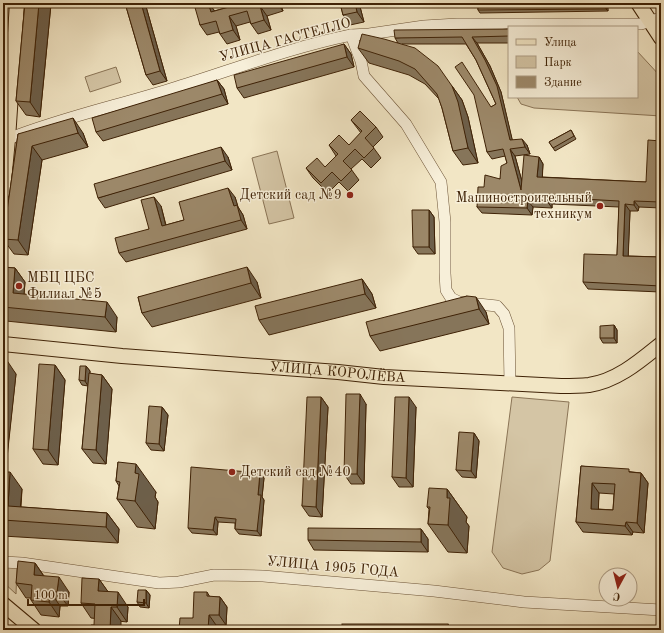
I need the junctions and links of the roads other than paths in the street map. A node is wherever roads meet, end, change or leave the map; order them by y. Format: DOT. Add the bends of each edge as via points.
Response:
graph roads {
  1 [pos="18,3"];
  2 [pos="638,3"];
  3 [pos="655,20"];
  4 [pos="352,35"];
  5 [pos="661,38"];
  6 [pos="8,138"];
  7 [pos="3,192"];
  8 [pos="3,344"];
  9 [pos="661,344"];
  10 [pos="510,384"];
  11 [pos="3,562"];
  12 [pos="3,604"];
  13 [pos="661,610"];
  14 [pos="34,630"];
  1 -- 6 [label="main road"];
  2 -- 3 [label="main road"];
  3 -- 4 [label="street, УЛИЦА ГАСТЕЛЛО" via="642,24 457,24"];
  3 -- 5 [label="main road"];
  4 -- 6 [label="street, УЛИЦА ГАСТЕЛЛО" via="248,63 176,88"];
  4 -- 10 [label="street" via="364,76 406,124 441,182 445,222 446,290 459,302 497,306 504,314 509,328"];
  6 -- 7 [label="main road"];
  8 -- 10 [label="main road, УЛИЦА КОРОЛЁВА" via="384,377"];
  9 -- 10 [label="main road, УЛИЦА КОРОЛЁВА" via="622,373 589,385"];
  11 -- 13 [label="street, УЛИЦА 1905 ГОДА" via="159,583 214,575 263,576 434,591 524,602"];
  12 -- 14 [label="main road"];
}
